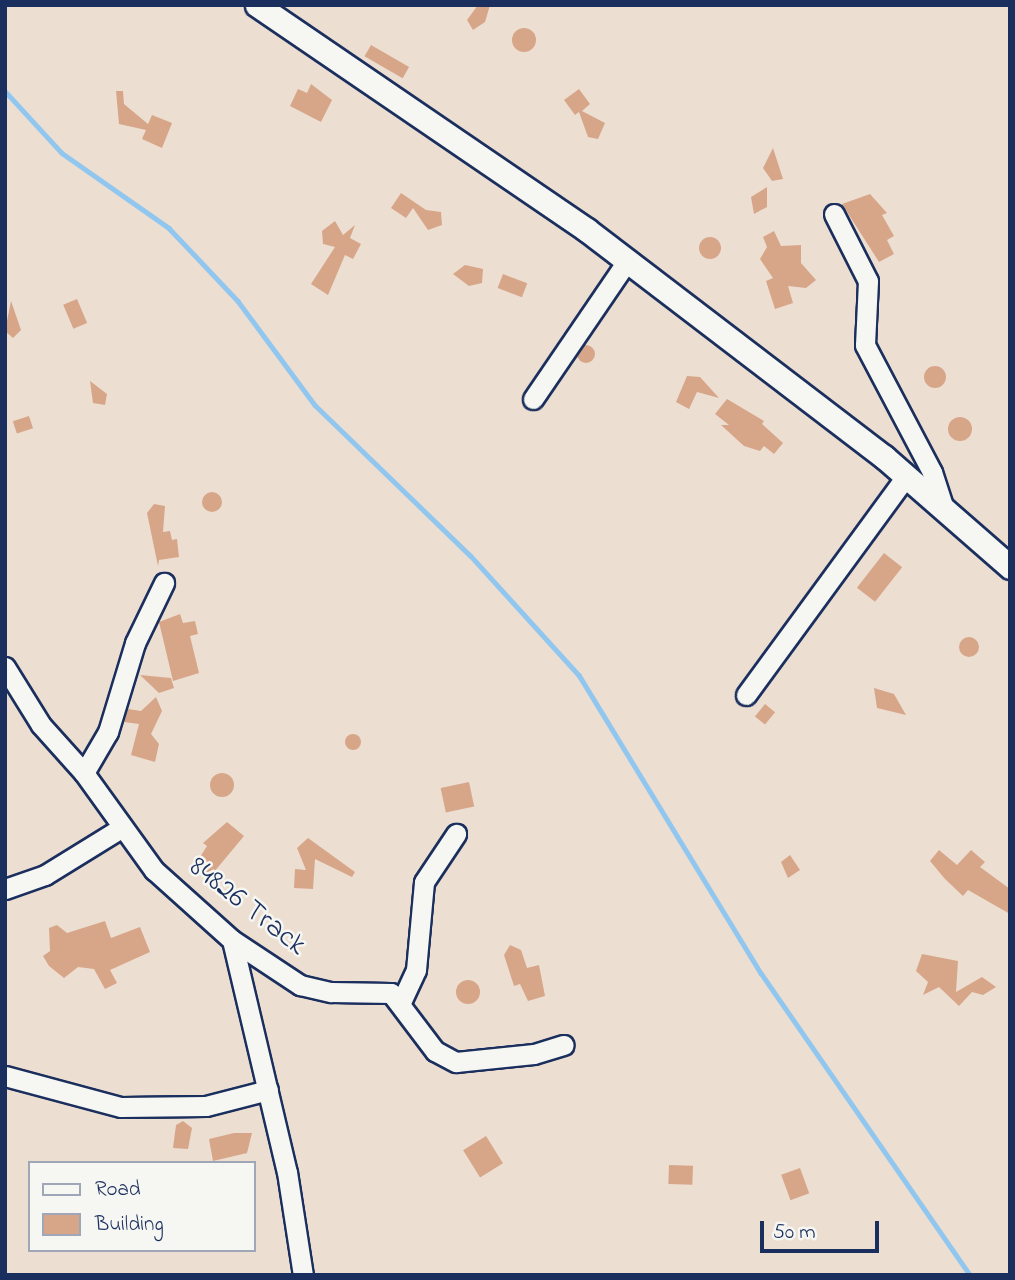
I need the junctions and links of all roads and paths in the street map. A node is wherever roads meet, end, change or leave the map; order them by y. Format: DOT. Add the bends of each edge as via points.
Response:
graph roads {
  1 [pos="257,5"];
  2 [pos="834,214"];
  3 [pos="627,261"];
  4 [pos="533,399"];
  5 [pos="906,476"];
  6 [pos="943,505"];
  7 [pos="1010,567"];
  8 [pos="164,583"];
  9 [pos="5,667"];
  10 [pos="746,695"];
  11 [pos="84,773"];
  12 [pos="121,828"];
  13 [pos="456,834"];
  14 [pos="5,890"];
  15 [pos="232,940"];
  16 [pos="402,1000"];
  17 [pos="564,1045"];
  18 [pos="5,1076"];
  19 [pos="268,1090"];
  20 [pos="303,1275"];
  1 -- 3 [label="street"];
  2 -- 6 [label="street" via="868,281 865,345 932,472"];
  3 -- 4 [label="street"];
  3 -- 5 [label="street"];
  5 -- 6 [label="street"];
  5 -- 10 [label="street"];
  6 -- 7 [label="street"];
  8 -- 11 [label="street" via="135,643 108,732"];
  9 -- 11 [label="street, 84826 Track" via="41,725"];
  11 -- 12 [label="street, 84826 Track"];
  12 -- 14 [label="street" via="45,875"];
  12 -- 15 [label="street, 84826 Track" via="195,912"];
  13 -- 16 [label="street" via="424,881 416,970"];
  15 -- 16 [label="street, 84826 Track" via="300,985 331,992 382,989"];
  15 -- 19 [label="street"];
  16 -- 17 [label="street" via="435,1051 456,1062 534,1054"];
  18 -- 19 [label="street" via="121,1107 206,1106"];
  19 -- 20 [label="street"];
}
